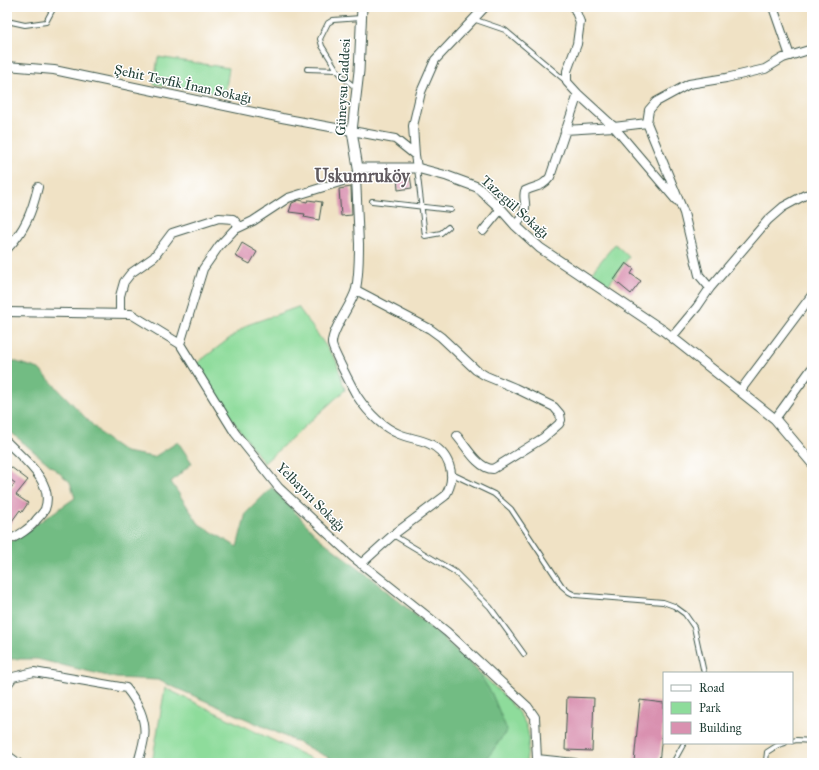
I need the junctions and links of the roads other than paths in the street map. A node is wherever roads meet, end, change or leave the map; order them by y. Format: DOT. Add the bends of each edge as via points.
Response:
graph roads {
  1 [pos="54,7"];
  2 [pos="362,7"];
  3 [pos="485,7"];
  4 [pos="574,7"];
  5 [pos="773,7"];
  6 [pos="361,18"];
  7 [pos="473,19"];
  8 [pos="7,21"];
  9 [pos="812,49"];
  10 [pos="790,56"];
  11 [pos="7,66"];
  12 [pos="308,69"];
  13 [pos="337,70"];
  14 [pos="567,82"];
  15 [pos="357,88"];
  16 [pos="578,94"];
  17 [pos="647,123"];
  18 [pos="614,127"];
  19 [pos="565,130"];
  20 [pos="352,131"];
  21 [pos="415,155"];
  22 [pos="417,168"];
  23 [pos="357,172"];
  24 [pos="38,187"];
  25 [pos="812,194"];
  26 [pos="372,201"];
  27 [pos="422,206"];
  28 [pos="682,207"];
  29 [pos="501,209"];
  30 [pos="451,210"];
  31 [pos="516,226"];
  32 [pos="240,227"];
  33 [pos="448,227"];
  34 [pos="483,231"];
  35 [pos="7,249"];
  36 [pos="710,288"];
  37 [pos="356,290"];
  38 [pos="812,295"];
  39 [pos="7,312"];
  40 [pos="120,314"];
  41 [pos="672,337"];
  42 [pos="180,344"];
  43 [pos="812,368"];
  44 [pos="740,391"];
  45 [pos="775,419"];
  46 [pos="457,436"];
  47 [pos="7,442"];
  48 [pos="812,463"];
  49 [pos="452,474"];
  50 [pos="394,535"];
  51 [pos="7,540"];
  52 [pos="361,564"];
  53 [pos="524,654"];
  54 [pos="704,672"];
  55 [pos="7,685"];
  56 [pos="793,741"];
  57 [pos="812,741"];
  58 [pos="683,744"];
  59 [pos="782,744"];
  60 [pos="7,755"];
  61 [pos="537,761"];
  62 [pos="766,761"];
  63 [pos="18,763"];
  64 [pos="138,763"];
  65 [pos="575,763"];
  66 [pos="673,763"];
  1 -- 8 [label="lane" via="46,22 25,25"];
  2 -- 6 [label="street, Güneysu Caddesi"];
  3 -- 7 [label="street"];
  4 -- 14 [label="street" via="580,22 577,44 567,71"];
  5 -- 10 [label="street"];
  6 -- 13 [label="lane" via="333,20 323,32 320,39 322,46"];
  6 -- 15 [label="street, Güneysu Caddesi"];
  7 -- 14 [label="lane" via="505,30"];
  7 -- 21 [label="street" via="435,60 424,86 413,126"];
  9 -- 10 [label="street"];
  10 -- 17 [label="street" via="765,69 689,84 656,102 648,110"];
  11 -- 20 [label="street, Şehit Tevfik İnan Sokağı" via="54,70"];
  12 -- 13 [label="lane"];
  13 -- 15 [label="lane" via="345,80"];
  14 -- 16 [label="street"];
  15 -- 20 [label="street, Güneysu Caddesi"];
  16 -- 18 [label="street"];
  16 -- 19 [label="street"];
  17 -- 18 [label="street"];
  17 -- 28 [label="street"];
  18 -- 19 [label="street"];
  18 -- 28 [label="street"];
  19 -- 31 [label="street" via="550,177 541,186 526,191 523,215"];
  20 -- 21 [label="street, Şehit Tevfik İnan Sokağı" via="395,139"];
  20 -- 23 [label="street, Güneysu Caddesi"];
  21 -- 22 [label="street"];
  22 -- 23 [label="street, Tazegül Sokağı"];
  22 -- 27 [label="lane"];
  22 -- 29 [label="street, Tazegül Sokağı" via="477,187"];
  23 -- 32 [label="street, Tazegül Sokağı" via="288,198"];
  23 -- 37 [label="street" via="359,266"];
  24 -- 35 [label="street" via="33,208 22,232"];
  25 -- 36 [label="street" via="783,207 768,220"];
  26 -- 27 [label="lane"];
  27 -- 30 [label="lane"];
  27 -- 33 [label="lane" via="425,236 441,233"];
  28 -- 36 [label="street" via="699,275"];
  29 -- 31 [label="street, Tazegül Sokağı"];
  29 -- 34 [label="street"];
  31 -- 41 [label="street, Tazegül Sokağı" via="540,248"];
  32 -- 40 [label="street" via="233,219 219,218 172,234 154,257 131,273 124,282 120,296"];
  32 -- 42 [label="street, Tazegül Sokağı" via="219,246 203,269"];
  36 -- 41 [label="street"];
  37 -- 46 [label="street" via="430,329 476,370 554,407 561,417 559,424 543,438 493,469 481,466"];
  37 -- 49 [label="street" via="332,345 356,395 371,414 389,428 399,434 428,443 440,451"];
  38 -- 44 [label="street"];
  39 -- 40 [label="street, Yelbayırı Sokağı"];
  40 -- 42 [label="street, Yelbayırı Sokağı" via="131,314"];
  41 -- 44 [label="street, Tazegül Sokağı"];
  42 -- 52 [label="street, Yelbayırı Sokağı" via="235,433 279,488"];
  43 -- 45 [label="street"];
  44 -- 45 [label="street, Tazegül Sokağı"];
  45 -- 48 [label="street, Tazegül Sokağı"];
  47 -- 51 [label="street" via="42,481 47,494 45,510 33,525"];
  49 -- 50 [label="street" via="452,482 445,496"];
  49 -- 54 [label="lane" via="494,494 511,509 562,586 569,592 575,595 663,602 679,609 694,627"];
  50 -- 52 [label="street"];
  50 -- 53 [label="lane" via="455,572 490,607"];
  52 -- 61 [label="street, Yelbayırı Sokağı" via="447,632 528,707 535,717"];
  55 -- 64 [label="street" via="13,677 34,672 126,688 135,698 143,717 145,736"];
  56 -- 57 [label="lane"];
  58 -- 66 [label="lane"];
  59 -- 62 [label="lane" via="767,752"];
  60 -- 63 [label="street"];
  61 -- 65 [label="street"];
}
